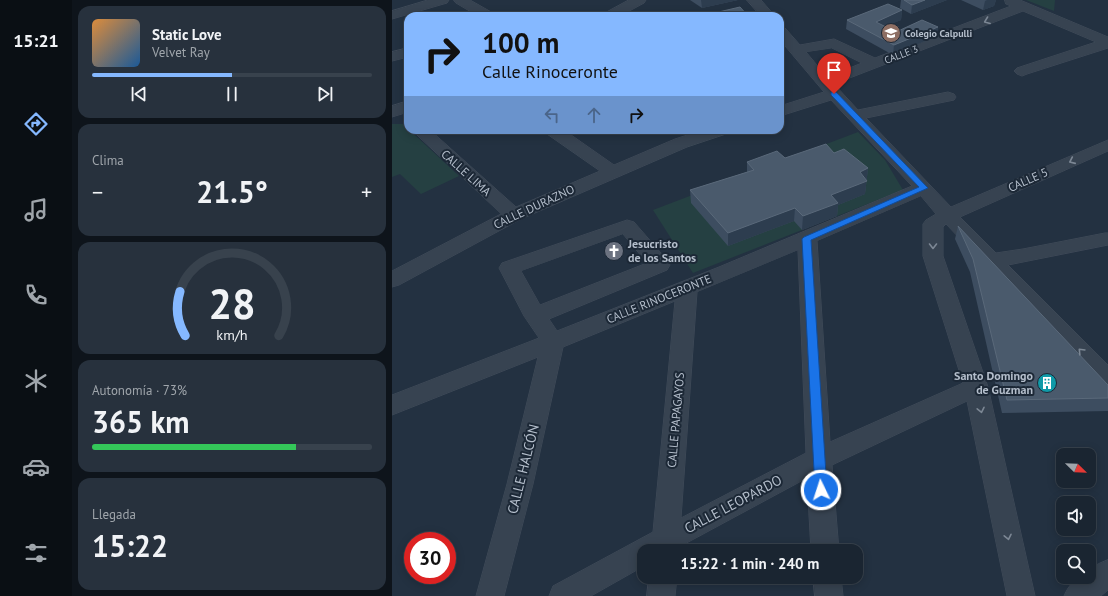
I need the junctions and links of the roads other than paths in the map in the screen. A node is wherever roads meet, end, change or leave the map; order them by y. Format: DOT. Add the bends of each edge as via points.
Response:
graph roads {
  1 [pos="442,0"];
  2 [pos="461,0"];
  3 [pos="611,0"];
  4 [pos="754,0"];
  5 [pos="1007,0"];
  6 [pos="634,2"];
  7 [pos="1023,6"];
  8 [pos="481,12"];
  9 [pos="617,12"];
  10 [pos="764,12"];
  11 [pos="392,15"];
  12 [pos="786,40"];
  13 [pos="1108,42"];
  14 [pos="404,53"];
  15 [pos="392,57"];
  16 [pos="875,64"];
  17 [pos="1022,71"];
  18 [pos="829,88"];
  19 [pos="948,97"];
  20 [pos="784,109"];
  21 [pos="856,115"];
  22 [pos="424,134"];
  23 [pos="560,134"];
  24 [pos="692,134"];
  25 [pos="678,136"];
  26 [pos="1108,145"];
  27 [pos="612,172"];
  28 [pos="924,188"];
  29 [pos="514,215"];
  30 [pos="948,215"];
  31 [pos="807,239"];
  32 [pos="1105,239"];
  33 [pos="993,260"];
  34 [pos="392,280"];
  35 [pos="687,288"];
  36 [pos="535,316"];
  37 [pos="553,342"];
  38 [pos="1104,370"];
  39 [pos="976,387"];
  40 [pos="392,405"];
  41 [pos="819,459"];
  42 [pos="655,544"];
  43 [pos="662,544"];
  44 [pos="825,544"];
  45 [pos="637,557"];
  46 [pos="1108,573"];
  47 [pos="662,584"];
  48 [pos="828,584"];
  49 [pos="490,596"];
  50 [pos="563,596"];
  51 [pos="661,596"];
  52 [pos="829,596"];
  53 [pos="1021,596"];
  54 [pos="1078,596"];
  1 -- 11 [label="street"];
  2 -- 8 [label="street"];
  3 -- 6 [label="street"];
  4 -- 10 [label="street"];
  5 -- 7 [label="street"];
  6 -- 9 [label="street"];
  7 -- 13 [label="street"];
  7 -- 16 [label="street, CALLE 3, one-way"];
  12 -- 16 [label="street" via="834,43"];
  12 -- 18 [label="street"];
  13 -- 17 [label="street"];
  14 -- 15 [label="street"];
  16 -- 18 [label="street, CALLE 3"];
  18 -- 20 [label="street, CALLE 3"];
  18 -- 21 [label="street"];
  19 -- 21 [label="street"];
  21 -- 28 [label="street"];
  22 -- 29 [label="street, CALLE LIMA"];
  23 -- 27 [label="street"];
  24 -- 25 [label="street, CALLE DURAZNO"];
  25 -- 27 [label="street, CALLE DURAZNO"];
  26 -- 30 [label="street, CALLE 5, one-way"];
  27 -- 29 [label="street, CALLE DURAZNO"];
  28 -- 30 [label="street"];
  28 -- 31 [label="street, CALLE RINOCERONTE"];
  29 -- 34 [label="street, CALLE DURAZNO"];
  30 -- 33 [label="street"];
  30 -- 39 [label="street, CALLE 5, one-way" via="933,224 933,256"];
  31 -- 35 [label="street, CALLE RINOCERONTE"];
  31 -- 41 [label="street"];
  32 -- 33 [label="street"];
  38 -- 33 [label="street, one-way"];
  35 -- 37 [label="street, CALLE RINOCERONTE"];
  35 -- 42 [label="street, CALLE PAPAGAYOS"];
  36 -- 36 [label="street" via="627,279 660,265 628,226 509,268"];
  36 -- 37 [label="street"];
  37 -- 40 [label="street, CALLE RINOCERONTE"];
  37 -- 49 [label="street, CALLE HALCÓN" via="520,484"];
  39 -- 41 [label="street, CALLE LEOPARDO"];
  39 -- 53 [label="street, one-way"];
  41 -- 43 [label="street, CALLE LEOPARDO"];
  41 -- 44 [label="street"];
  45 -- 50 [label="street, CALLE LEOPARDO"];
  46 -- 54 [label="street"];
  47 -- 51 [label="street"];
  48 -- 52 [label="street"];
}
